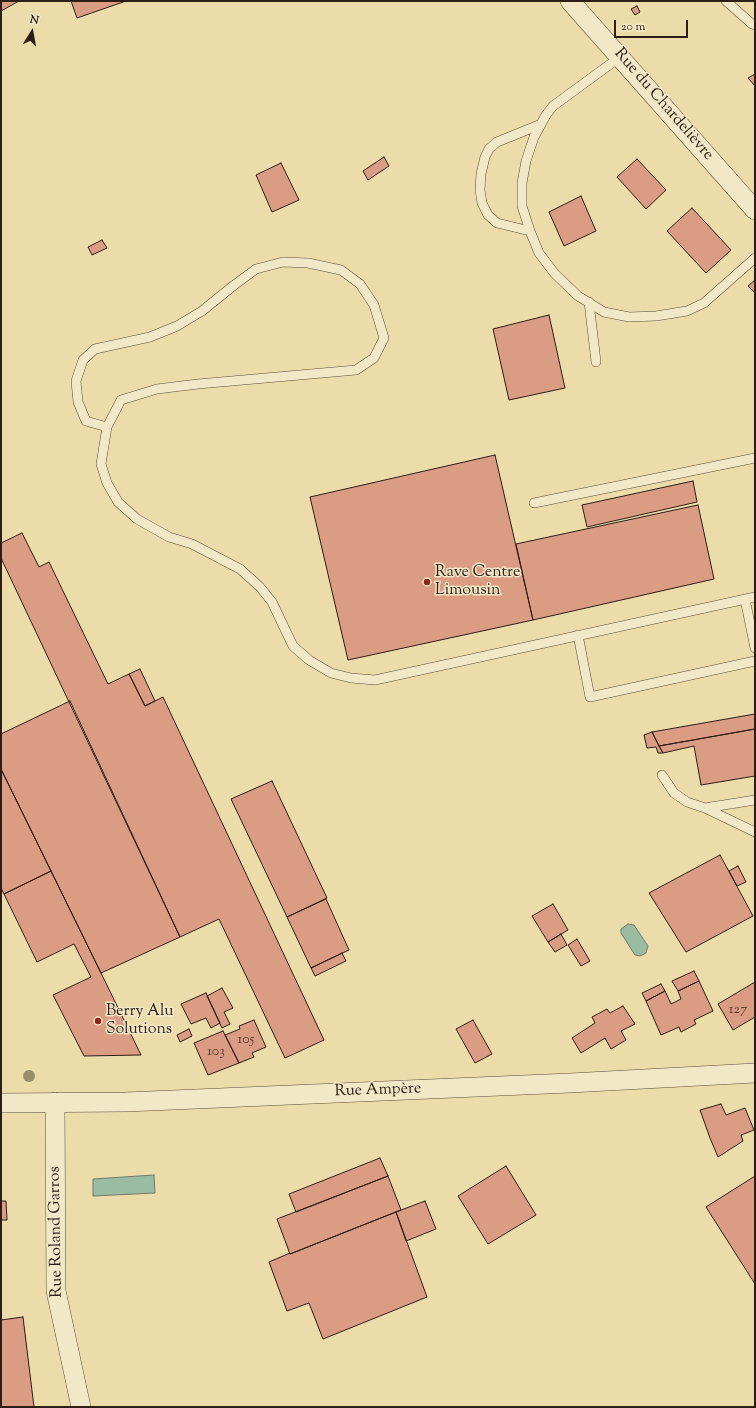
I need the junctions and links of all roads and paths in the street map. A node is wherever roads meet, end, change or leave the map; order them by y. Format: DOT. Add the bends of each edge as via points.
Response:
graph roads {
  1 [pos="570,1"];
  2 [pos="726,1"];
  3 [pos="755,26"];
  4 [pos="620,57"];
  5 [pos="539,125"];
  6 [pos="755,210"];
  7 [pos="530,231"];
  8 [pos="755,258"];
  9 [pos="589,302"];
  10 [pos="596,362"];
  11 [pos="107,427"];
  12 [pos="755,458"];
  13 [pos="534,504"];
  14 [pos="755,597"];
  15 [pos="745,599"];
  16 [pos="578,635"];
  17 [pos="755,648"];
  18 [pos="755,661"];
  19 [pos="662,775"];
  20 [pos="755,800"];
  21 [pos="705,808"];
  22 [pos="755,832"];
  23 [pos="755,1073"];
  24 [pos="55,1102"];
  25 [pos="1,1103"];
  26 [pos="81,1407"];
  1 -- 4 [label="street, Rue du Chardelièvre"];
  2 -- 3 [label="lane"];
  4 -- 5 [label="lane" via="553,106"];
  4 -- 6 [label="street, Rue du Chardelièvre"];
  5 -- 7 [label="lane" via="528,155 522,183 522,206"];
  5 -- 7 [label="lane" via="497,142 489,149 481,174 482,203 488,215 497,223"];
  7 -- 9 [label="lane" via="539,253 555,274 578,296"];
  8 -- 9 [label="lane" via="704,303 687,311 629,317 604,312"];
  9 -- 10 [label="lane"];
  11 -- 11 [label="lane" via="120,400 157,389 356,370 374,358 384,338 374,305 360,284 341,270 308,263 283,262 256,269 202,311 177,326 150,337 95,349 83,360 76,381 78,402 86,421"];
  11 -- 16 [label="lane" via="101,464 107,483 118,502 137,519 169,538 192,544 240,569 272,602 293,646 309,660 331,672 351,678 375,680"];
  12 -- 13 [label="lane"];
  14 -- 15 [label="lane"];
  15 -- 16 [label="lane"];
  15 -- 17 [label="lane"];
  16 -- 18 [label="lane" via="590,697"];
  19 -- 21 [label="lane" via="674,793 687,802"];
  20 -- 21 [label="lane"];
  21 -- 22 [label="lane"];
  23 -- 24 [label="street, Rue Ampère" via="126,1102"];
  24 -- 25 [label="street, Rue Ampère"];
  24 -- 26 [label="street, Rue Roland Garros" via="56,1290"];
}
